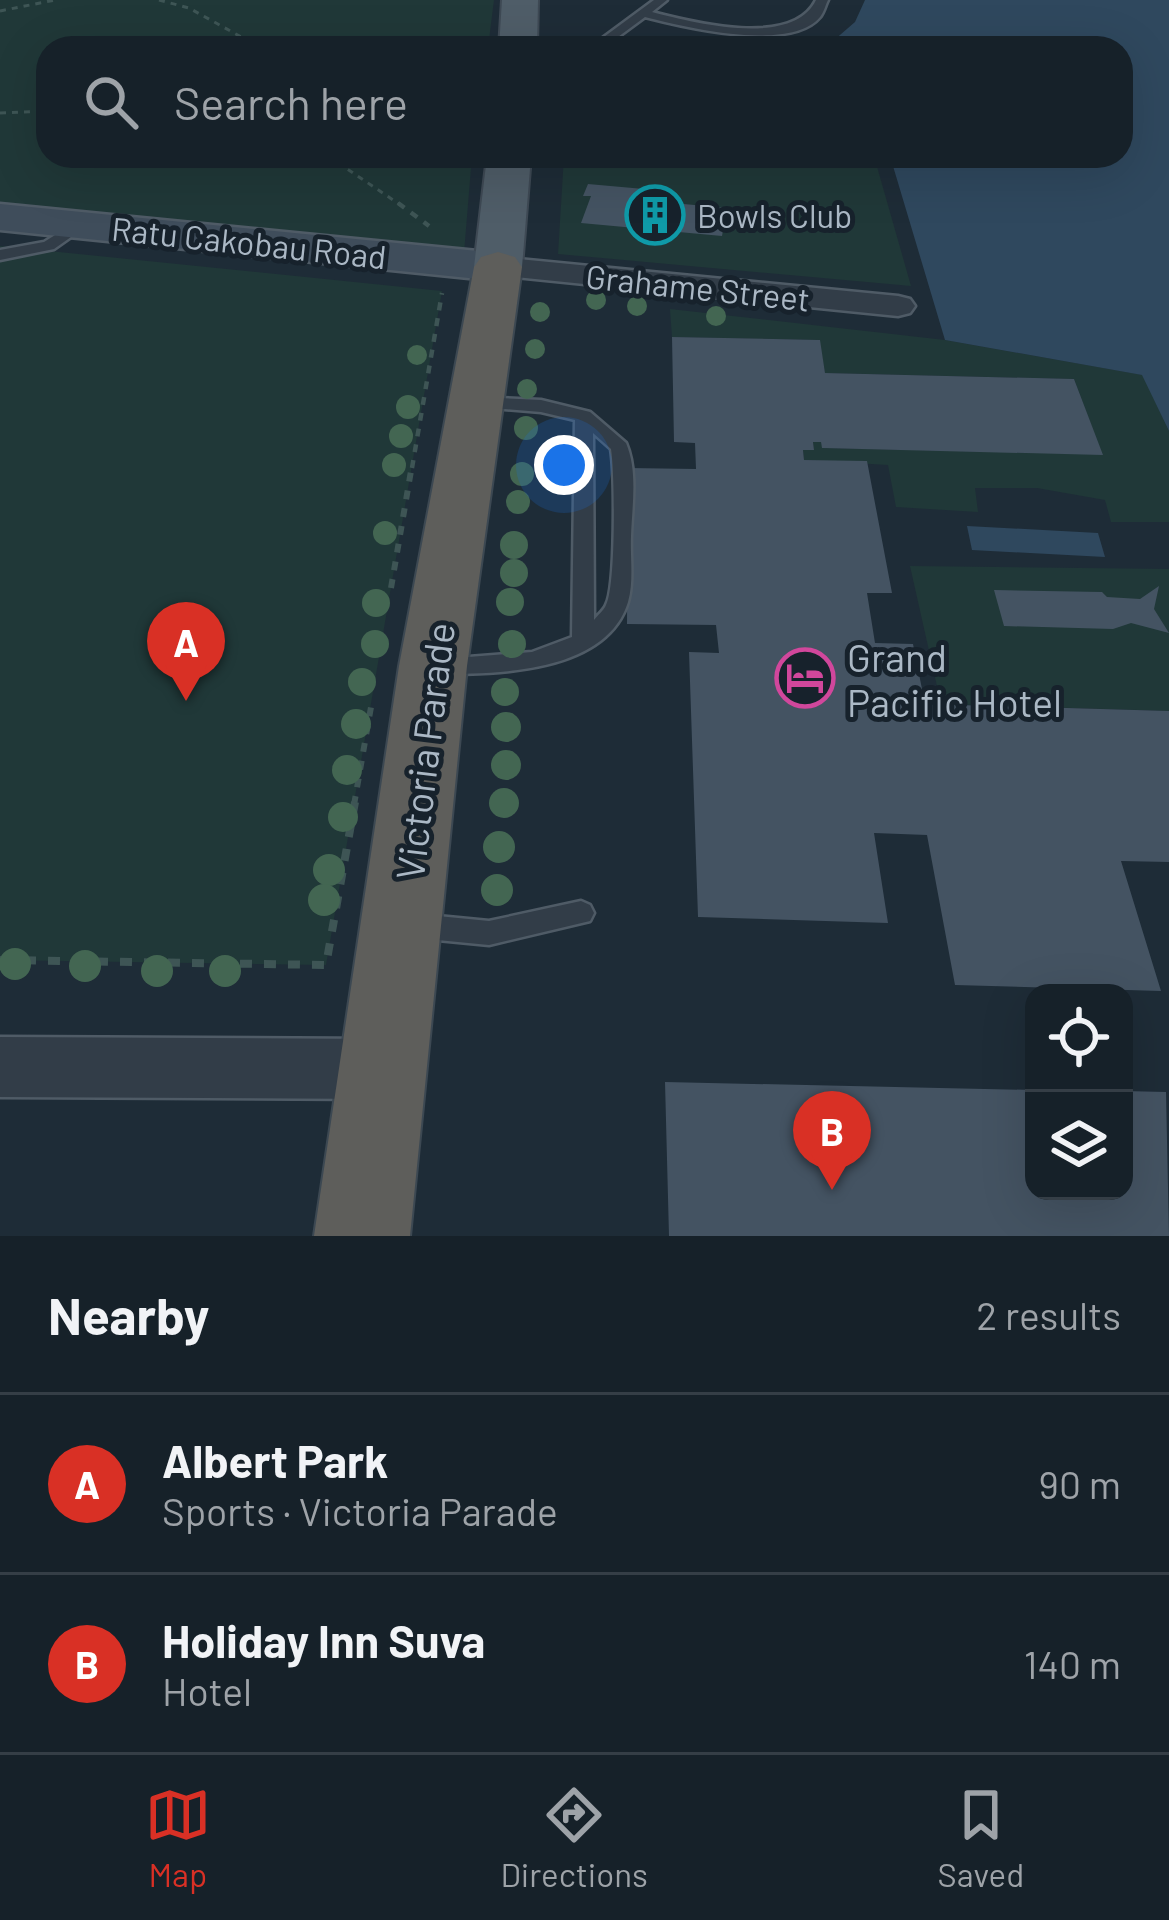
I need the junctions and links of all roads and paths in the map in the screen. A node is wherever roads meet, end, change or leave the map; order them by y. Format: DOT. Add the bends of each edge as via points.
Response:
graph roads {
  1 [pos="55,0"];
  2 [pos="159,0"];
  3 [pos="520,0"];
  4 [pos="661,0"];
  5 [pos="822,0"];
  6 [pos="0,11"];
  7 [pos="647,14"];
  8 [pos="239,36"];
  9 [pos="518,36"];
  10 [pos="614,36"];
  11 [pos="36,112"];
  12 [pos="0,113"];
  13 [pos="350,168"];
  14 [pos="505,168"];
  15 [pos="0,217"];
  16 [pos="81,225"];
  17 [pos="429,226"];
  18 [pos="0,255"];
  19 [pos="470,279"];
  20 [pos="898,306"];
  21 [pos="474,402"];
  22 [pos="584,416"];
  23 [pos="390,593"];
  24 [pos="583,638"];
  25 [pos="404,676"];
  26 [pos="581,913"];
  27 [pos="401,924"];
  28 [pos="0,960"];
  29 [pos="0,1067"];
  30 [pos="380,1070"];
  31 [pos="362,1236"];
  1 -- 6 [label="path"];
  2 -- 8 [label="path"];
  3 -- 9 [label="main road"];
  4 -- 7 [label="lane"];
  5 -- 7 [label="lane" via="818,16 781,30"];
  7 -- 10 [label="lane"];
  11 -- 12 [label="path"];
  13 -- 17 [label="path"];
  14 -- 19 [label="main road"];
  15 -- 16 [label="main road, Ratu Cakobau Road"];
  16 -- 18 [label="lane" via="49,246"];
  16 -- 19 [label="main road, Ratu Cakobau Road"];
  19 -- 20 [label="street, Grahame Street"];
  19 -- 21 [label="highway, Victoria Parade"];
  19 -- 23 [label="path"];
  21 -- 22 [label="lane"];
  21 -- 25 [label="highway, Victoria Parade"];
  22 -- 24 [label="lane"];
  22 -- 24 [label="lane" via="620,447 624,493 619,596 612,614"];
  24 -- 25 [label="lane" via="515,665"];
  25 -- 27 [label="highway, Victoria Parade"];
  25 -- 28 [label="path" via="326,965"];
  26 -- 27 [label="lane" via="490,933"];
  27 -- 30 [label="highway, Victoria Parade"];
  29 -- 30 [label="street"];
  30 -- 31 [label="highway, Victoria Parade"];
}
